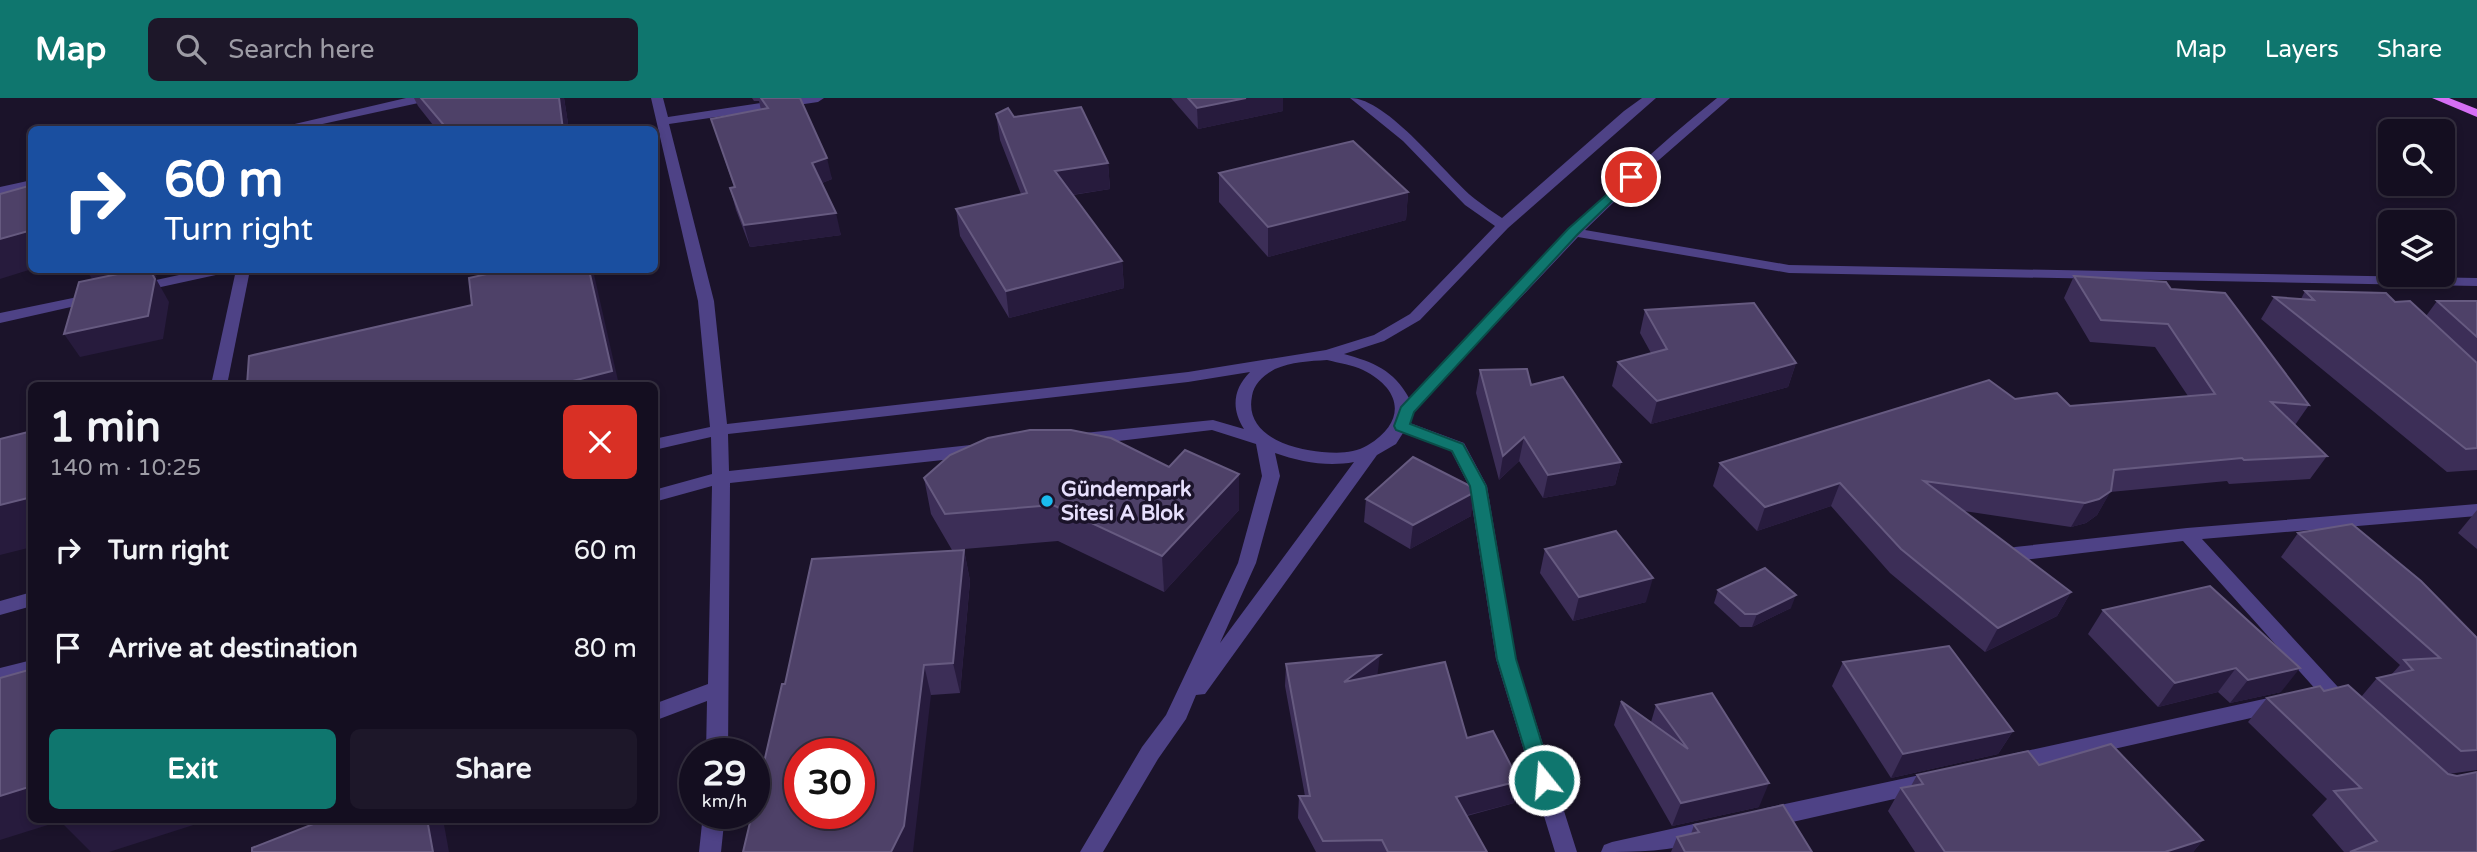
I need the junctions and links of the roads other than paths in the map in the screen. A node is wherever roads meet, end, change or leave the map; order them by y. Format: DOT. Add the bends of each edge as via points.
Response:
graph roads {
  1 [pos="423,98"];
  2 [pos="657,98"];
  3 [pos="818,98"];
  4 [pos="1356,98"];
  5 [pos="1650,98"];
  6 [pos="1724,98"];
  7 [pos="2438,98"];
  8 [pos="2477,113"];
  9 [pos="663,121"];
  10 [pos="294,126"];
  11 [pos="28,185"];
  12 [pos="0,191"];
  13 [pos="1503,225"];
  14 [pos="1573,232"];
  15 [pos="206,273"];
  16 [pos="242,273"];
  17 [pos="2359,278"];
  18 [pos="2477,282"];
  19 [pos="2379,296"];
  20 [pos="0,318"];
  21 [pos="1328,355"];
  22 [pos="1278,362"];
  23 [pos="220,382"];
  24 [pos="1404,418"];
  25 [pos="719,430"];
  26 [pos="1264,440"];
  27 [pos="1063,441"];
  28 [pos="658,444"];
  29 [pos="995,449"];
  30 [pos="1371,451"];
  31 [pos="721,478"];
  32 [pos="658,495"];
  33 [pos="2477,510"];
  34 [pos="2186,534"];
  35 [pos="2015,554"];
  36 [pos="28,600"];
  37 [pos="0,608"];
  38 [pos="28,669"];
  39 [pos="0,676"];
  40 [pos="718,689"];
  41 [pos="2328,693"];
  42 [pos="658,712"];
  43 [pos="2357,719"];
  44 [pos="1174,720"];
  45 [pos="717,738"];
  46 [pos="1991,768"];
  47 [pos="1950,777"];
  48 [pos="1748,822"];
  49 [pos="1720,828"];
  50 [pos="712,829"];
  51 [pos="710,852"];
  52 [pos="1091,852"];
  53 [pos="1566,852"];
  54 [pos="1612,852"];
  1 -- 10 [label="street"];
  2 -- 9 [label="street"];
  3 -- 9 [label="street"];
  4 -- 13 [label="street" via="1407,138 1470,202"];
  5 -- 13 [label="street"];
  6 -- 14 [label="street" via="1670,140"];
  7 -- 8 [label="main road"];
  9 -- 25 [label="street" via="706,301"];
  11 -- 12 [label="street"];
  13 -- 21 [label="street" via="1415,317 1379,338"];
  14 -- 17 [label="street" via="1789,270"];
  14 -- 24 [label="street"];
  15 -- 20 [label="street"];
  16 -- 23 [label="street"];
  17 -- 18 [label="street"];
  17 -- 19 [label="street"];
  21 -- 22 [label="street"];
  21 -- 24 [label="street" via="1374,367 1392,379 1403,394"];
  22 -- 25 [label="street" via="1188,377"];
  22 -- 26 [label="street" via="1258,373 1245,388 1242,406 1248,424"];
  24 -- 30 [label="street" via="1390,440"];
  24 -- 53 [label="street" via="1458,447 1478,486 1506,659"];
  25 -- 28 [label="street"];
  25 -- 31 [label="street"];
  26 -- 27 [label="street" via="1213,425"];
  26 -- 30 [label="street" via="1316,459"];
  26 -- 44 [label="street" via="1271,477 1247,563"];
  29 -- 31 [label="street"];
  30 -- 44 [label="street"];
  31 -- 32 [label="street"];
  31 -- 40 [label="street"];
  33 -- 34 [label="street"];
  34 -- 35 [label="street"];
  34 -- 41 [label="street"];
  36 -- 37 [label="street"];
  38 -- 39 [label="street"];
  40 -- 42 [label="street"];
  40 -- 45 [label="street"];
  41 -- 43 [label="street"];
  41 -- 46 [label="street"];
  44 -- 52 [label="street"];
  47 -- 48 [label="street"];
  49 -- 54 [label="street"];
  50 -- 51 [label="street"];
}
